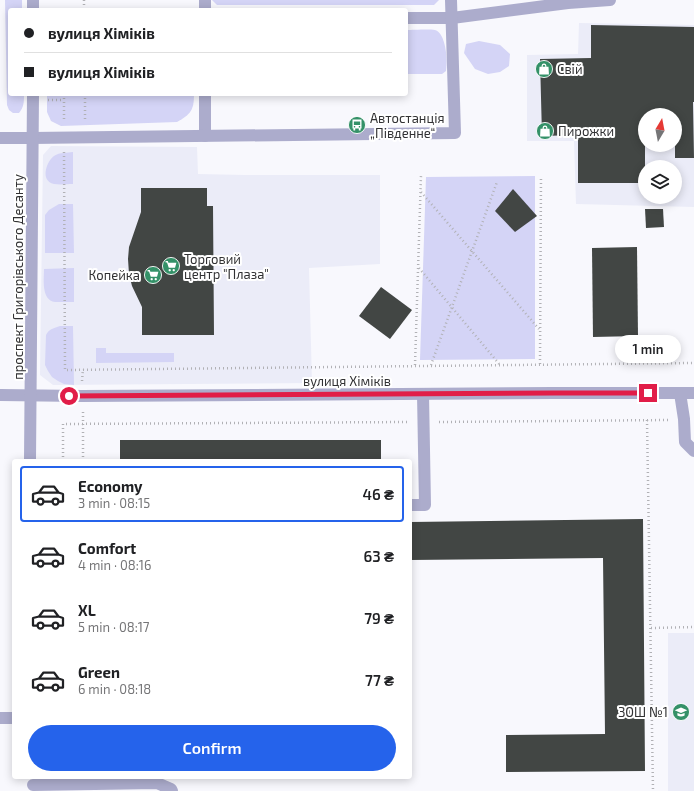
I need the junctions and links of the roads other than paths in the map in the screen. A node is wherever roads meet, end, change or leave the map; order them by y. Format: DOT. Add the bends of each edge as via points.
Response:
graph roads {
  1 [pos="451,0"];
  2 [pos="610,0"];
  3 [pos="408,18"];
  4 [pos="452,18"];
  5 [pos="33,96"];
  6 [pos="205,96"];
  7 [pos="206,136"];
  8 [pos="0,138"];
  9 [pos="32,138"];
  10 [pos="680,393"];
  11 [pos="694,393"];
  12 [pos="424,394"];
  13 [pos="0,395"];
  14 [pos="31,395"];
  15 [pos="694,451"];
  16 [pos="30,459"];
  17 [pos="412,506"];
  18 [pos="0,718"];
  19 [pos="12,718"];
  20 [pos="33,784"];
  21 [pos="172,791"];
  1 -- 4 [label="street"];
  2 -- 4 [label="street"];
  3 -- 4 [label="street"];
  4 -- 7 [label="street" via="455,133"];
  5 -- 9 [label="street, проспект Григорівського Десанту"];
  6 -- 7 [label="street"];
  7 -- 9 [label="street"];
  8 -- 9 [label="street"];
  9 -- 14 [label="street, проспект Григорівського Десанту"];
  10 -- 11 [label="street, вулиця Хіміків"];
  10 -- 12 [label="street, вулиця Хіміків"];
  10 -- 15 [label="street" via="685,442"];
  12 -- 14 [label="street, вулиця Хіміків"];
  12 -- 17 [label="street" via="425,505"];
  13 -- 14 [label="street, вулиця Хіміків"];
  14 -- 16 [label="street, проспект Григорівського Десанту"];
  18 -- 19 [label="street"];
  20 -- 21 [label="street" via="157,783"];
}
